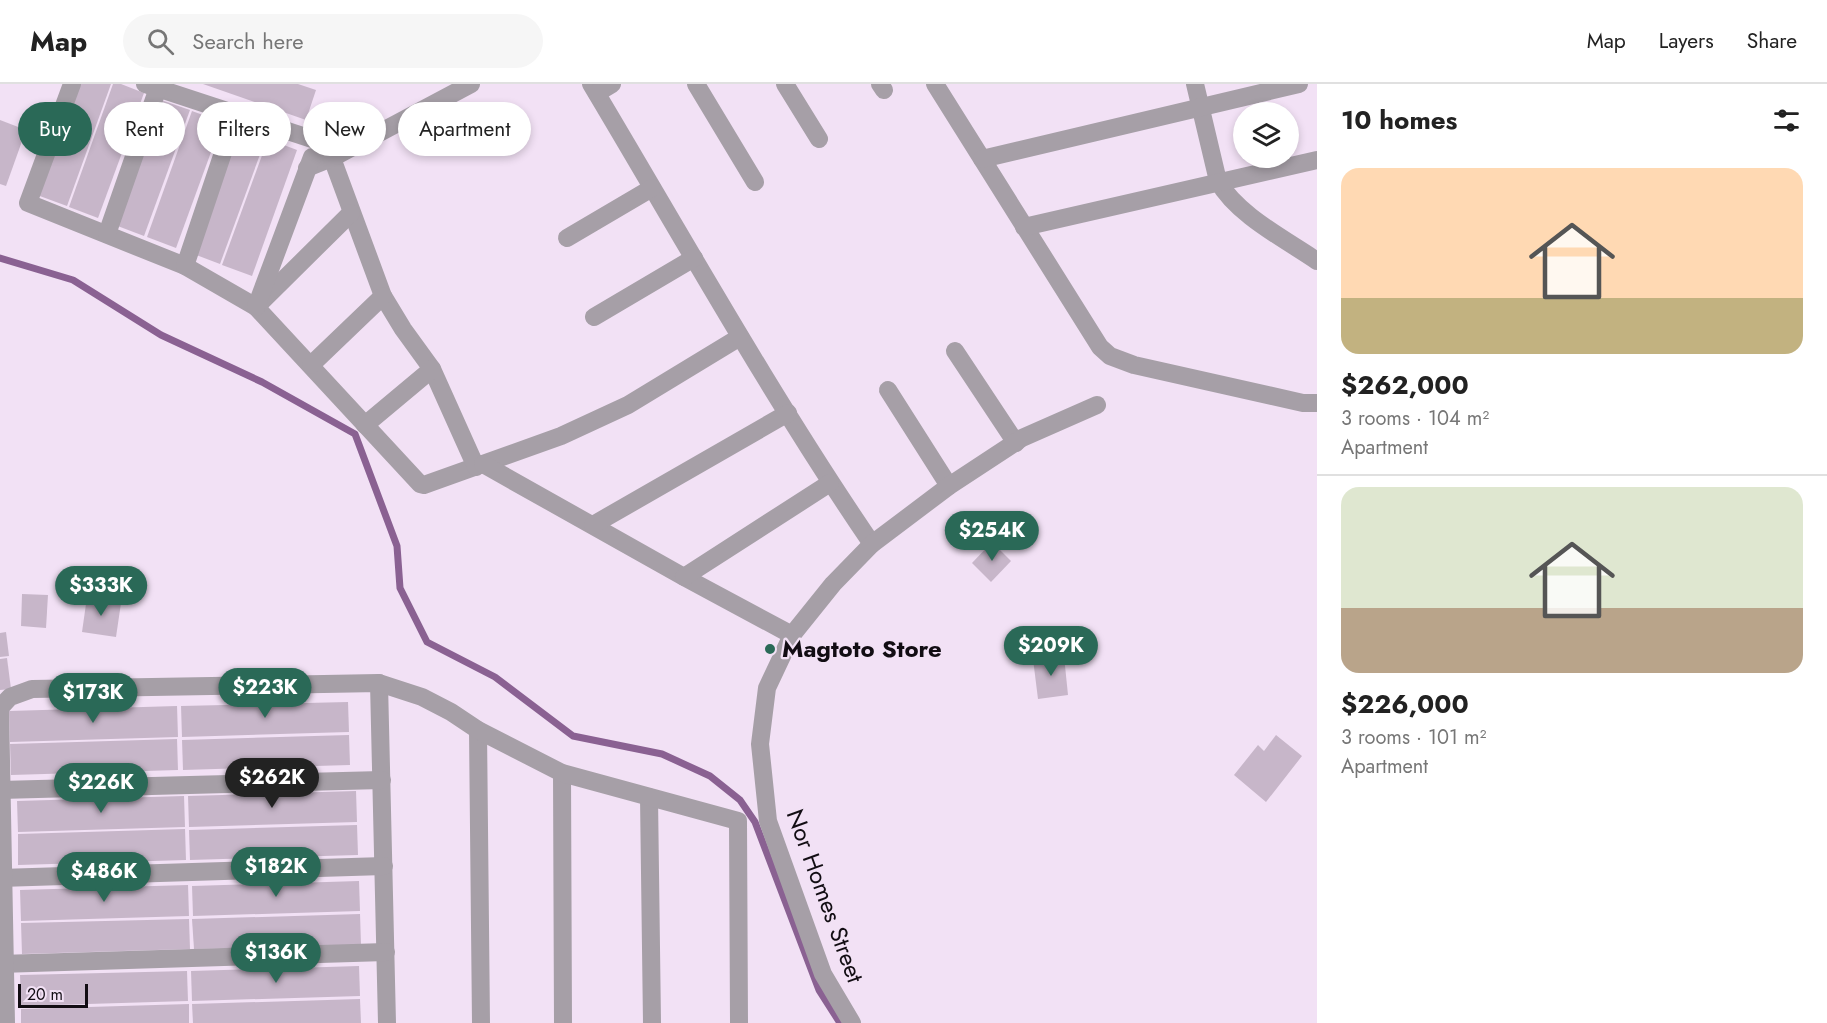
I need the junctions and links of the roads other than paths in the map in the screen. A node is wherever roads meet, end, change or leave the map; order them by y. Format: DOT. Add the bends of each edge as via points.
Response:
graph roads {
  1 [pos="72,84"];
  2 [pos="471,84"];
  3 [pos="696,84"];
  4 [pos="785,84"];
  5 [pos="1195,84"];
  6 [pos="1299,84"];
  7 [pos="938,85"];
  8 [pos="152,86"];
  9 [pos="600,87"];
  10 [pos="200,102"];
  11 [pos="1201,109"];
  12 [pos="819,139"];
  13 [pos="222,156"];
  14 [pos="312,156"];
  15 [pos="332,158"];
  16 [pos="982,159"];
  17 [pos="1317,160"];
  18 [pos="308,168"];
  19 [pos="1218,181"];
  20 [pos="755,182"];
  21 [pos="652,188"];
  22 [pos="351,213"];
  23 [pos="1024,227"];
  24 [pos="107,234"];
  25 [pos="567,238"];
  26 [pos="694,258"];
  27 [pos="1316,259"];
  28 [pos="185,266"];
  29 [pos="383,296"];
  30 [pos="256,307"];
  31 [pos="594,317"];
  32 [pos="740,337"];
  33 [pos="955,351"];
  34 [pos="311,365"];
  35 [pos="432,369"];
  36 [pos="888,390"];
  37 [pos="1317,403"];
  38 [pos="1097,405"];
  39 [pos="788,413"];
  40 [pos="365,425"];
  41 [pos="1016,443"];
  42 [pos="479,466"];
  43 [pos="830,483"];
  44 [pos="949,486"];
  45 [pos="593,525"];
  46 [pos="872,544"];
  47 [pos="684,577"];
  48 [pos="792,635"];
  49 [pos="379,683"];
  50 [pos="478,730"];
  51 [pos="562,773"];
  52 [pos="382,780"];
  53 [pos="1,790"];
  54 [pos="649,797"];
  55 [pos="738,820"];
  56 [pos="768,821"];
  57 [pos="384,866"];
  58 [pos="2,878"];
  59 [pos="386,952"];
  60 [pos="3,964"];
  61 [pos="6,1023"];
  62 [pos="387,1023"];
  63 [pos="481,1023"];
  64 [pos="563,1023"];
  65 [pos="652,1023"];
  66 [pos="739,1023"];
  67 [pos="852,1023"];
  1 -- 24 [label="street" via="28,203"];
  2 -- 15 [label="street"];
  3 -- 20 [label="street"];
  4 -- 12 [label="street"];
  5 -- 11 [label="street"];
  6 -- 11 [label="street"];
  7 -- 16 [label="street"];
  8 -- 10 [label="street"];
  8 -- 24 [label="street"];
  9 -- 21 [label="street"];
  11 -- 16 [label="street"];
  11 -- 19 [label="street"];
  13 -- 28 [label="street"];
  14 -- 18 [label="street"];
  15 -- 18 [label="street"];
  15 -- 22 [label="street"];
  16 -- 23 [label="street"];
  17 -- 19 [label="street"];
  18 -- 30 [label="street"];
  19 -- 23 [label="street"];
  19 -- 27 [label="street" via="1226,195 1245,212"];
  21 -- 25 [label="street"];
  21 -- 26 [label="street"];
  22 -- 29 [label="street"];
  22 -- 30 [label="street"];
  23 -- 37 [label="street" via="1100,347 1110,356 1134,365"];
  24 -- 28 [label="street"];
  26 -- 31 [label="street"];
  26 -- 32 [label="street"];
  28 -- 30 [label="street"];
  29 -- 34 [label="street"];
  29 -- 35 [label="street"];
  30 -- 34 [label="street"];
  32 -- 39 [label="street"];
  32 -- 42 [label="street" via="628,405 561,436"];
  33 -- 41 [label="street"];
  34 -- 40 [label="street"];
  35 -- 40 [label="street"];
  35 -- 42 [label="street"];
  36 -- 44 [label="street"];
  38 -- 41 [label="street, Nor Homes Street"];
  39 -- 43 [label="street"];
  39 -- 45 [label="street"];
  40 -- 42 [label="street" via="420,484"];
  41 -- 44 [label="street, Nor Homes Street"];
  42 -- 45 [label="street"];
  43 -- 46 [label="street"];
  43 -- 47 [label="street"];
  44 -- 46 [label="street, Nor Homes Street"];
  45 -- 47 [label="street"];
  46 -- 48 [label="street, Nor Homes Street"];
  47 -- 48 [label="street"];
  48 -- 56 [label="street, Nor Homes Street" via="767,688 764,711 760,744"];
  49 -- 50 [label="street" via="422,697"];
  49 -- 52 [label="street"];
  49 -- 53 [label="street" via="32,689 10,697 0,708"];
  50 -- 51 [label="street"];
  50 -- 63 [label="street"];
  51 -- 54 [label="street"];
  51 -- 64 [label="street"];
  52 -- 53 [label="street"];
  52 -- 57 [label="street"];
  53 -- 58 [label="street"];
  54 -- 55 [label="street"];
  54 -- 65 [label="street"];
  55 -- 56 [label="street"];
  55 -- 66 [label="street"];
  56 -- 67 [label="street, Nor Homes Street" via="823,974"];
  57 -- 58 [label="street"];
  57 -- 59 [label="street"];
  58 -- 60 [label="street"];
  59 -- 60 [label="street"];
  59 -- 62 [label="street"];
  60 -- 61 [label="street"];
}
